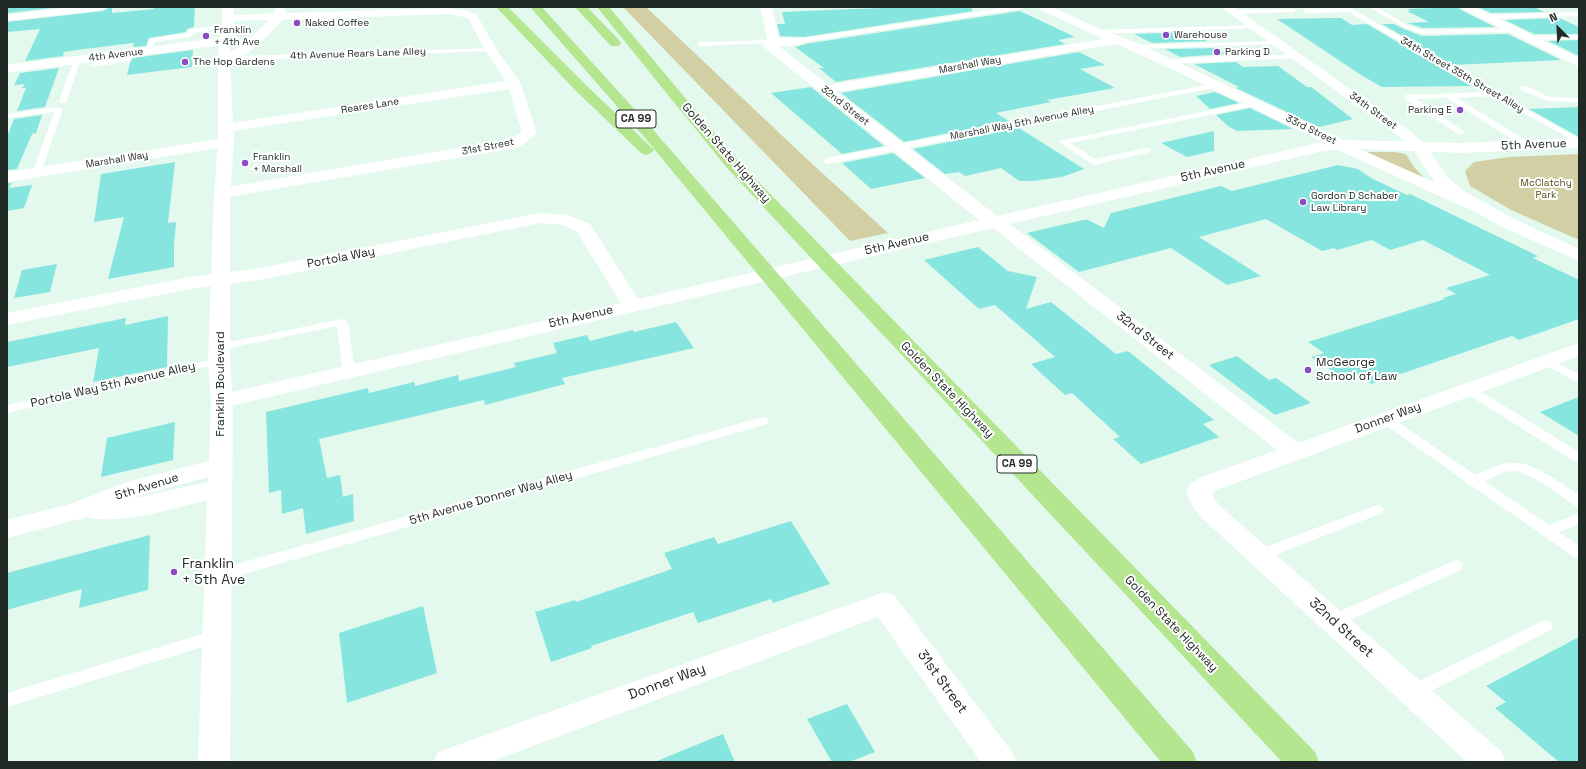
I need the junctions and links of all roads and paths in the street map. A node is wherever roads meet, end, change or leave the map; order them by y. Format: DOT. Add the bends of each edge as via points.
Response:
graph roads {
  1 [pos="103,7"];
  2 [pos="502,7"];
  3 [pos="536,7"];
  4 [pos="581,7"];
  5 [pos="603,7"];
  6 [pos="766,7"];
  7 [pos="1021,7"];
  8 [pos="1043,7"];
  9 [pos="1466,7"];
  10 [pos="1347,8"];
  11 [pos="1374,8"];
  12 [pos="1230,9"];
  13 [pos="1293,10"];
  14 [pos="1305,11"];
  15 [pos="281,12"];
  16 [pos="464,13"];
  17 [pos="1579,14"];
  18 [pos="1485,17"];
  19 [pos="7,18"];
  20 [pos="1255,27"];
  21 [pos="227,30"];
  22 [pos="1512,30"];
  23 [pos="1096,32"];
  24 [pos="1579,37"];
  25 [pos="1528,38"];
  26 [pos="1117,40"];
  27 [pos="799,41"];
  28 [pos="774,42"];
  29 [pos="1277,43"];
  30 [pos="700,44"];
  31 [pos="1135,47"];
  32 [pos="491,50"];
  33 [pos="130,53"];
  34 [pos="1297,57"];
  35 [pos="77,60"];
  36 [pos="1168,62"];
  37 [pos="1579,63"];
  38 [pos="93,65"];
  39 [pos="7,68"];
  40 [pos="514,84"];
  41 [pos="1216,85"];
  42 [pos="1524,88"];
  43 [pos="824,90"];
  44 [pos="1495,94"];
  45 [pos="1449,96"];
  46 [pos="1579,100"];
  47 [pos="63,101"];
  48 [pos="1256,103"];
  49 [pos="7,116"];
  50 [pos="1461,132"];
  51 [pos="226,135"];
  52 [pos="1579,143"];
  53 [pos="1340,144"];
  54 [pos="1419,146"];
  55 [pos="1527,146"];
  56 [pos="897,147"];
  57 [pos="1147,150"];
  58 [pos="827,161"];
  59 [pos="733,165"];
  60 [pos="37,172"];
  61 [pos="7,177"];
  62 [pos="222,193"];
  63 [pos="994,221"];
  64 [pos="1508,223"];
  65 [pos="733,234"];
  66 [pos="1579,256"];
  67 [pos="220,278"];
  68 [pos="632,305"];
  69 [pos="7,319"];
  70 [pos="1579,349"];
  71 [pos="220,354"];
  72 [pos="1546,361"];
  73 [pos="349,372"];
  74 [pos="1579,379"];
  75 [pos="1468,389"];
  76 [pos="222,401"];
  77 [pos="7,409"];
  78 [pos="1385,419"];
  79 [pos="763,421"];
  80 [pos="1295,452"];
  81 [pos="1579,458"];
  82 [pos="220,477"];
  83 [pos="1472,481"];
  84 [pos="1199,491"];
  85 [pos="1579,502"];
  86 [pos="1377,510"];
  87 [pos="1579,518"];
  88 [pos="7,529"];
  89 [pos="1547,532"];
  90 [pos="1579,553"];
  91 [pos="1260,556"];
  92 [pos="1456,566"];
  93 [pos="219,575"];
  94 [pos="884,603"];
  95 [pos="1333,621"];
  96 [pos="1545,626"];
  97 [pos="218,636"];
  98 [pos="1413,692"];
  99 [pos="7,700"];
  100 [pos="214,762"];
  101 [pos="450,762"];
  102 [pos="1000,762"];
  103 [pos="1181,762"];
  104 [pos="1303,762"];
  105 [pos="1490,762"];
  1 -- 19 [label="street"];
  2 -- 65 [label="highway" via="582,89"];
  3 -- 65 [label="highway, CA 99" via="650,135"];
  4 -- 59 [label="highway"];
  5 -- 59 [label="highway, Golden State Highway"];
  6 -- 28 [label="street"];
  7 -- 27 [label="lane"];
  8 -- 23 [label="street, 33rd Street"];
  9 -- 18 [label="street"];
  10 -- 14 [label="lane"];
  10 -- 44 [label="lane, 34th Street 35th Street Alley"];
  11 -- 22 [label="lane" via="1407,27 1422,32"];
  12 -- 13 [label="lane"];
  12 -- 20 [label="street, 34th Street"];
  15 -- 16 [label="street, 4th Avenue"];
  15 -- 21 [label="street, 4th Avenue"];
  15 -- 21 [label="street" via="246,49"];
  16 -- 32 [label="street, 31st Street" via="472,16"];
  17 -- 18 [label="lane"];
  18 -- 22 [label="street"];
  20 -- 23 [label="lane"];
  20 -- 29 [label="street, 34th Street"];
  21 -- 32 [label="lane, 4th Avenue Rears Lane Alley" via="241,58"];
  21 -- 33 [label="street, 4th Avenue" via="149,51"];
  21 -- 51 [label="street, Franklin Boulevard"];
  22 -- 25 [label="street"];
  23 -- 26 [label="street, 33rd Street"];
  24 -- 25 [label="lane"];
  25 -- 37 [label="street"];
  26 -- 31 [label="street, 33rd Street"];
  26 -- 43 [label="street, Marshall Way"];
  27 -- 28 [label="street"];
  27 -- 43 [label="street, 32nd Street" via="769,45"];
  28 -- 30 [label="lane"];
  29 -- 31 [label="lane"];
  29 -- 34 [label="street, 34th Street"];
  31 -- 36 [label="street, 33rd Street"];
  32 -- 40 [label="street, 31st Street"];
  33 -- 35 [label="street, 4th Avenue"];
  33 -- 38 [label="lane" via="128,60"];
  34 -- 36 [label="lane"];
  34 -- 54 [label="street, 34th Street"];
  35 -- 39 [label="street, 4th Avenue"];
  35 -- 47 [label="lane"];
  36 -- 41 [label="street, 33rd Street"];
  40 -- 51 [label="street, Reares Lane"];
  40 -- 62 [label="street, 31st Street" via="530,133 516,144"];
  41 -- 48 [label="street, 33rd Street"];
  41 -- 56 [label="lane, Marshall Way 5th Avenue Alley"];
  42 -- 46 [label="lane" via="1548,98"];
  43 -- 56 [label="street, 32nd Street"];
  44 -- 45 [label="lane"];
  44 -- 52 [label="lane, 34th Street 35th Street Alley"];
  45 -- 50 [label="lane" via="1408,97"];
  45 -- 55 [label="lane"];
  48 -- 53 [label="street, 33rd Street"];
  48 -- 57 [label="lane" via="1063,142 1094,162"];
  49 -- 60 [label="lane" via="59,109"];
  51 -- 60 [label="street, Marshall Way"];
  51 -- 62 [label="street, Franklin Boulevard"];
  52 -- 55 [label="street, 5th Avenue"];
  53 -- 54 [label="street, 5th Avenue"];
  53 -- 63 [label="street, 5th Avenue" via="1321,146"];
  53 -- 64 [label="street, 33rd Street"];
  54 -- 55 [label="street, 5th Avenue"];
  54 -- 64 [label="street, 34th Street" via="1433,170 1450,188"];
  56 -- 58 [label="lane, Marshall Way 5th Avenue Alley"];
  56 -- 63 [label="street, 32nd Street"];
  59 -- 104 [label="highway, Golden State Highway / CA 99"];
  60 -- 61 [label="street, Marshall Way"];
  62 -- 67 [label="street, Franklin Boulevard"];
  63 -- 68 [label="street, 5th Avenue"];
  63 -- 80 [label="street, 32nd Street"];
  64 -- 66 [label="street, 33rd Street"];
  65 -- 103 [label="highway, CA 99"];
  67 -- 68 [label="street, Portola Way" via="260,274 540,218 567,220 584,228"];
  67 -- 69 [label="street, Portola Way"];
  67 -- 71 [label="street, Franklin Boulevard"];
  68 -- 73 [label="street, 5th Avenue"];
  70 -- 72 [label="street, Donner Way"];
  71 -- 73 [label="lane, Portola Way 5th Avenue Alley" via="342,322"];
  71 -- 76 [label="street, Franklin Boulevard"];
  71 -- 77 [label="lane, Portola Way 5th Avenue Alley"];
  72 -- 74 [label="lane"];
  72 -- 75 [label="street, Donner Way"];
  73 -- 76 [label="street, 5th Avenue"];
  75 -- 78 [label="street, Donner Way"];
  75 -- 81 [label="lane"];
  76 -- 82 [label="street, Franklin Boulevard"];
  78 -- 80 [label="street, Donner Way"];
  78 -- 83 [label="lane"];
  79 -- 93 [label="lane, 5th Avenue Donner Way Alley"];
  80 -- 84 [label="street, Donner Way" via="1208,484"];
  82 -- 88 [label="street, 5th Avenue" via="138,508 76,511"];
  82 -- 93 [label="street, Franklin Boulevard"];
  83 -- 85 [label="lane" via="1512,466 1536,474"];
  83 -- 89 [label="lane"];
  84 -- 91 [label="street, 32nd Street" via="1206,508"];
  86 -- 91 [label="lane"];
  87 -- 89 [label="lane"];
  89 -- 90 [label="lane"];
  91 -- 95 [label="street, 32nd Street"];
  92 -- 95 [label="lane"];
  93 -- 97 [label="street, Franklin Boulevard"];
  94 -- 101 [label="street, Donner Way"];
  94 -- 102 [label="street, 31st Street"];
  95 -- 98 [label="street, 32nd Street"];
  96 -- 98 [label="lane"];
  97 -- 99 [label="lane"];
  97 -- 100 [label="street, Franklin Boulevard"];
  98 -- 105 [label="street, 32nd Street"];
}
